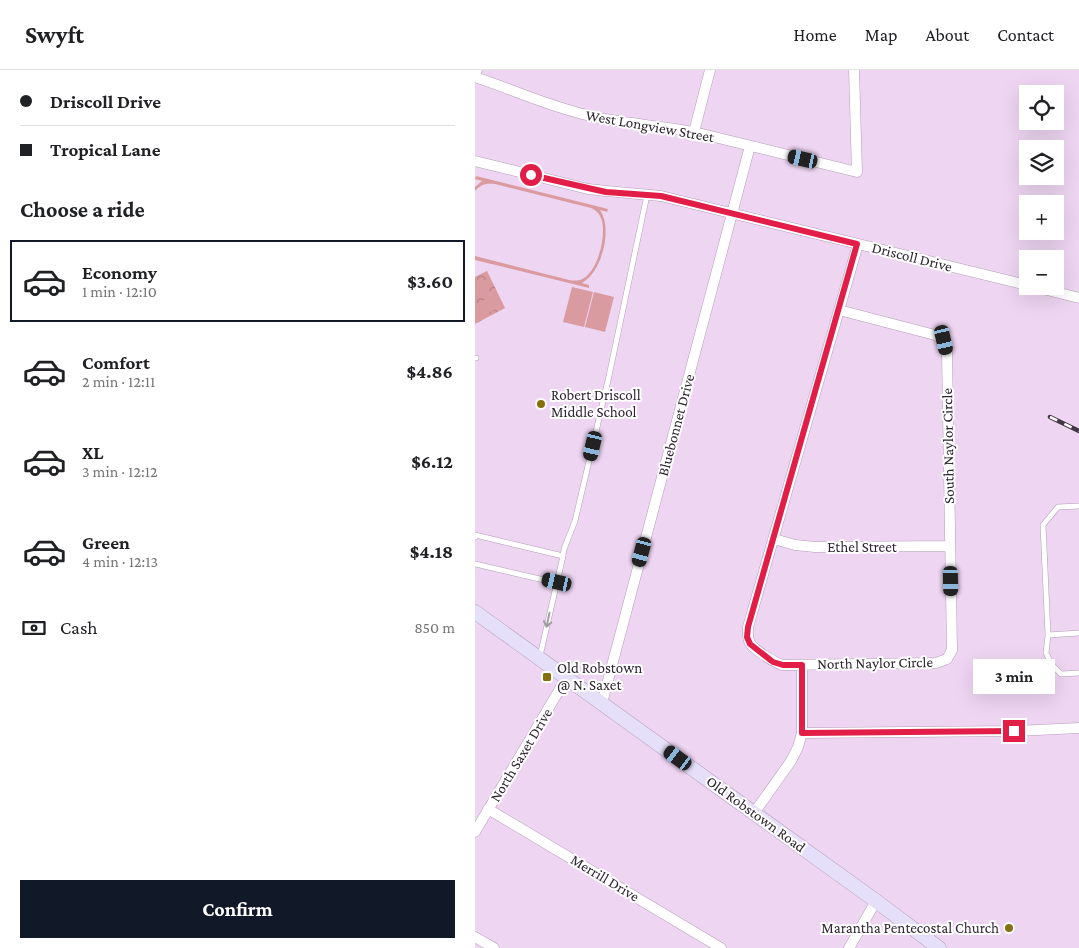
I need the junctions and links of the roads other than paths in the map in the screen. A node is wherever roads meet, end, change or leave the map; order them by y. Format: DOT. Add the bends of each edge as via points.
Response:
graph roads {
  1 [pos="477,70"];
  2 [pos="710,70"];
  3 [pos="854,70"];
  4 [pos="475,77"];
  5 [pos="694,132"];
  6 [pos="749,146"];
  7 [pos="475,161"];
  8 [pos="648,194"];
  9 [pos="732,213"];
  10 [pos="857,244"];
  11 [pos="1019,284"];
  12 [pos="1064,294"];
  13 [pos="1079,298"];
  14 [pos="839,310"];
  15 [pos="1079,506"];
  16 [pos="475,535"];
  17 [pos="773,539"];
  18 [pos="950,546"];
  19 [pos="563,556"];
  20 [pos="475,564"];
  21 [pos="557,582"];
  22 [pos="475,612"];
  23 [pos="1079,633"];
  24 [pos="1048,635"];
  25 [pos="540,658"];
  26 [pos="947,660"];
  27 [pos="802,665"];
  28 [pos="1079,673"];
  29 [pos="567,678"];
  30 [pos="602,703"];
  31 [pos="1079,728"];
  32 [pos="802,733"];
  33 [pos="488,809"];
  34 [pos="754,813"];
  35 [pos="475,832"];
  36 [pos="877,901"];
  37 [pos="475,937"];
  38 [pos="494,948"];
  39 [pos="721,948"];
  40 [pos="849,948"];
  41 [pos="939,948"];
  1 -- 4 [label="street"];
  2 -- 5 [label="street"];
  3 -- 6 [label="street, West Longview Street" via="857,172"];
  4 -- 5 [label="street, West Longview Street" via="578,113"];
  5 -- 6 [label="street, West Longview Street"];
  6 -- 9 [label="street, Bluebonnet Drive"];
  7 -- 8 [label="street, Driscoll Drive" via="606,192"];
  8 -- 9 [label="street, Driscoll Drive"];
  8 -- 19 [label="lane" via="575,521"];
  9 -- 10 [label="street, Driscoll Drive"];
  9 -- 30 [label="street, Bluebonnet Drive"];
  10 -- 11 [label="street, Driscoll Drive"];
  10 -- 14 [label="street, North Naylor Circle"];
  12 -- 13 [label="street, Driscoll Drive"];
  14 -- 17 [label="street, North Naylor Circle"];
  14 -- 18 [label="street, South Naylor Circle" via="944,340 947,352"];
  15 -- 24 [label="lane" via="1058,507 1043,525"];
  16 -- 19 [label="lane"];
  17 -- 18 [label="street, Ethel Street" via="815,547"];
  17 -- 27 [label="street, North Naylor Circle" via="747,637 750,644 773,662"];
  18 -- 26 [label="street, South Naylor Circle" via="952,650"];
  19 -- 21 [label="lane"];
  20 -- 21 [label="lane"];
  21 -- 25 [label="lane, one-way"];
  22 -- 25 [label="street, Old Robstown Road"];
  23 -- 24 [label="lane"];
  24 -- 28 [label="lane" via="1047,653 1052,665 1061,674"];
  25 -- 29 [label="street, Old Robstown Road"];
  26 -- 27 [label="street, North Naylor Circle" via="936,663"];
  27 -- 32 [label="street, North Naylor Circle"];
  29 -- 30 [label="street, Old Robstown Road"];
  29 -- 33 [label="street, North Saxet Drive"];
  30 -- 34 [label="street, Old Robstown Road"];
  31 -- 32 [label="street"];
  32 -- 34 [label="street, North Naylor Circle" via="791,761"];
  33 -- 35 [label="street, North Saxet Drive"];
  33 -- 39 [label="street, Merrill Drive"];
  34 -- 36 [label="street, Old Robstown Road"];
  36 -- 40 [label="street"];
  36 -- 41 [label="street, Old Robstown Road"];
  37 -- 38 [label="street"];
}
